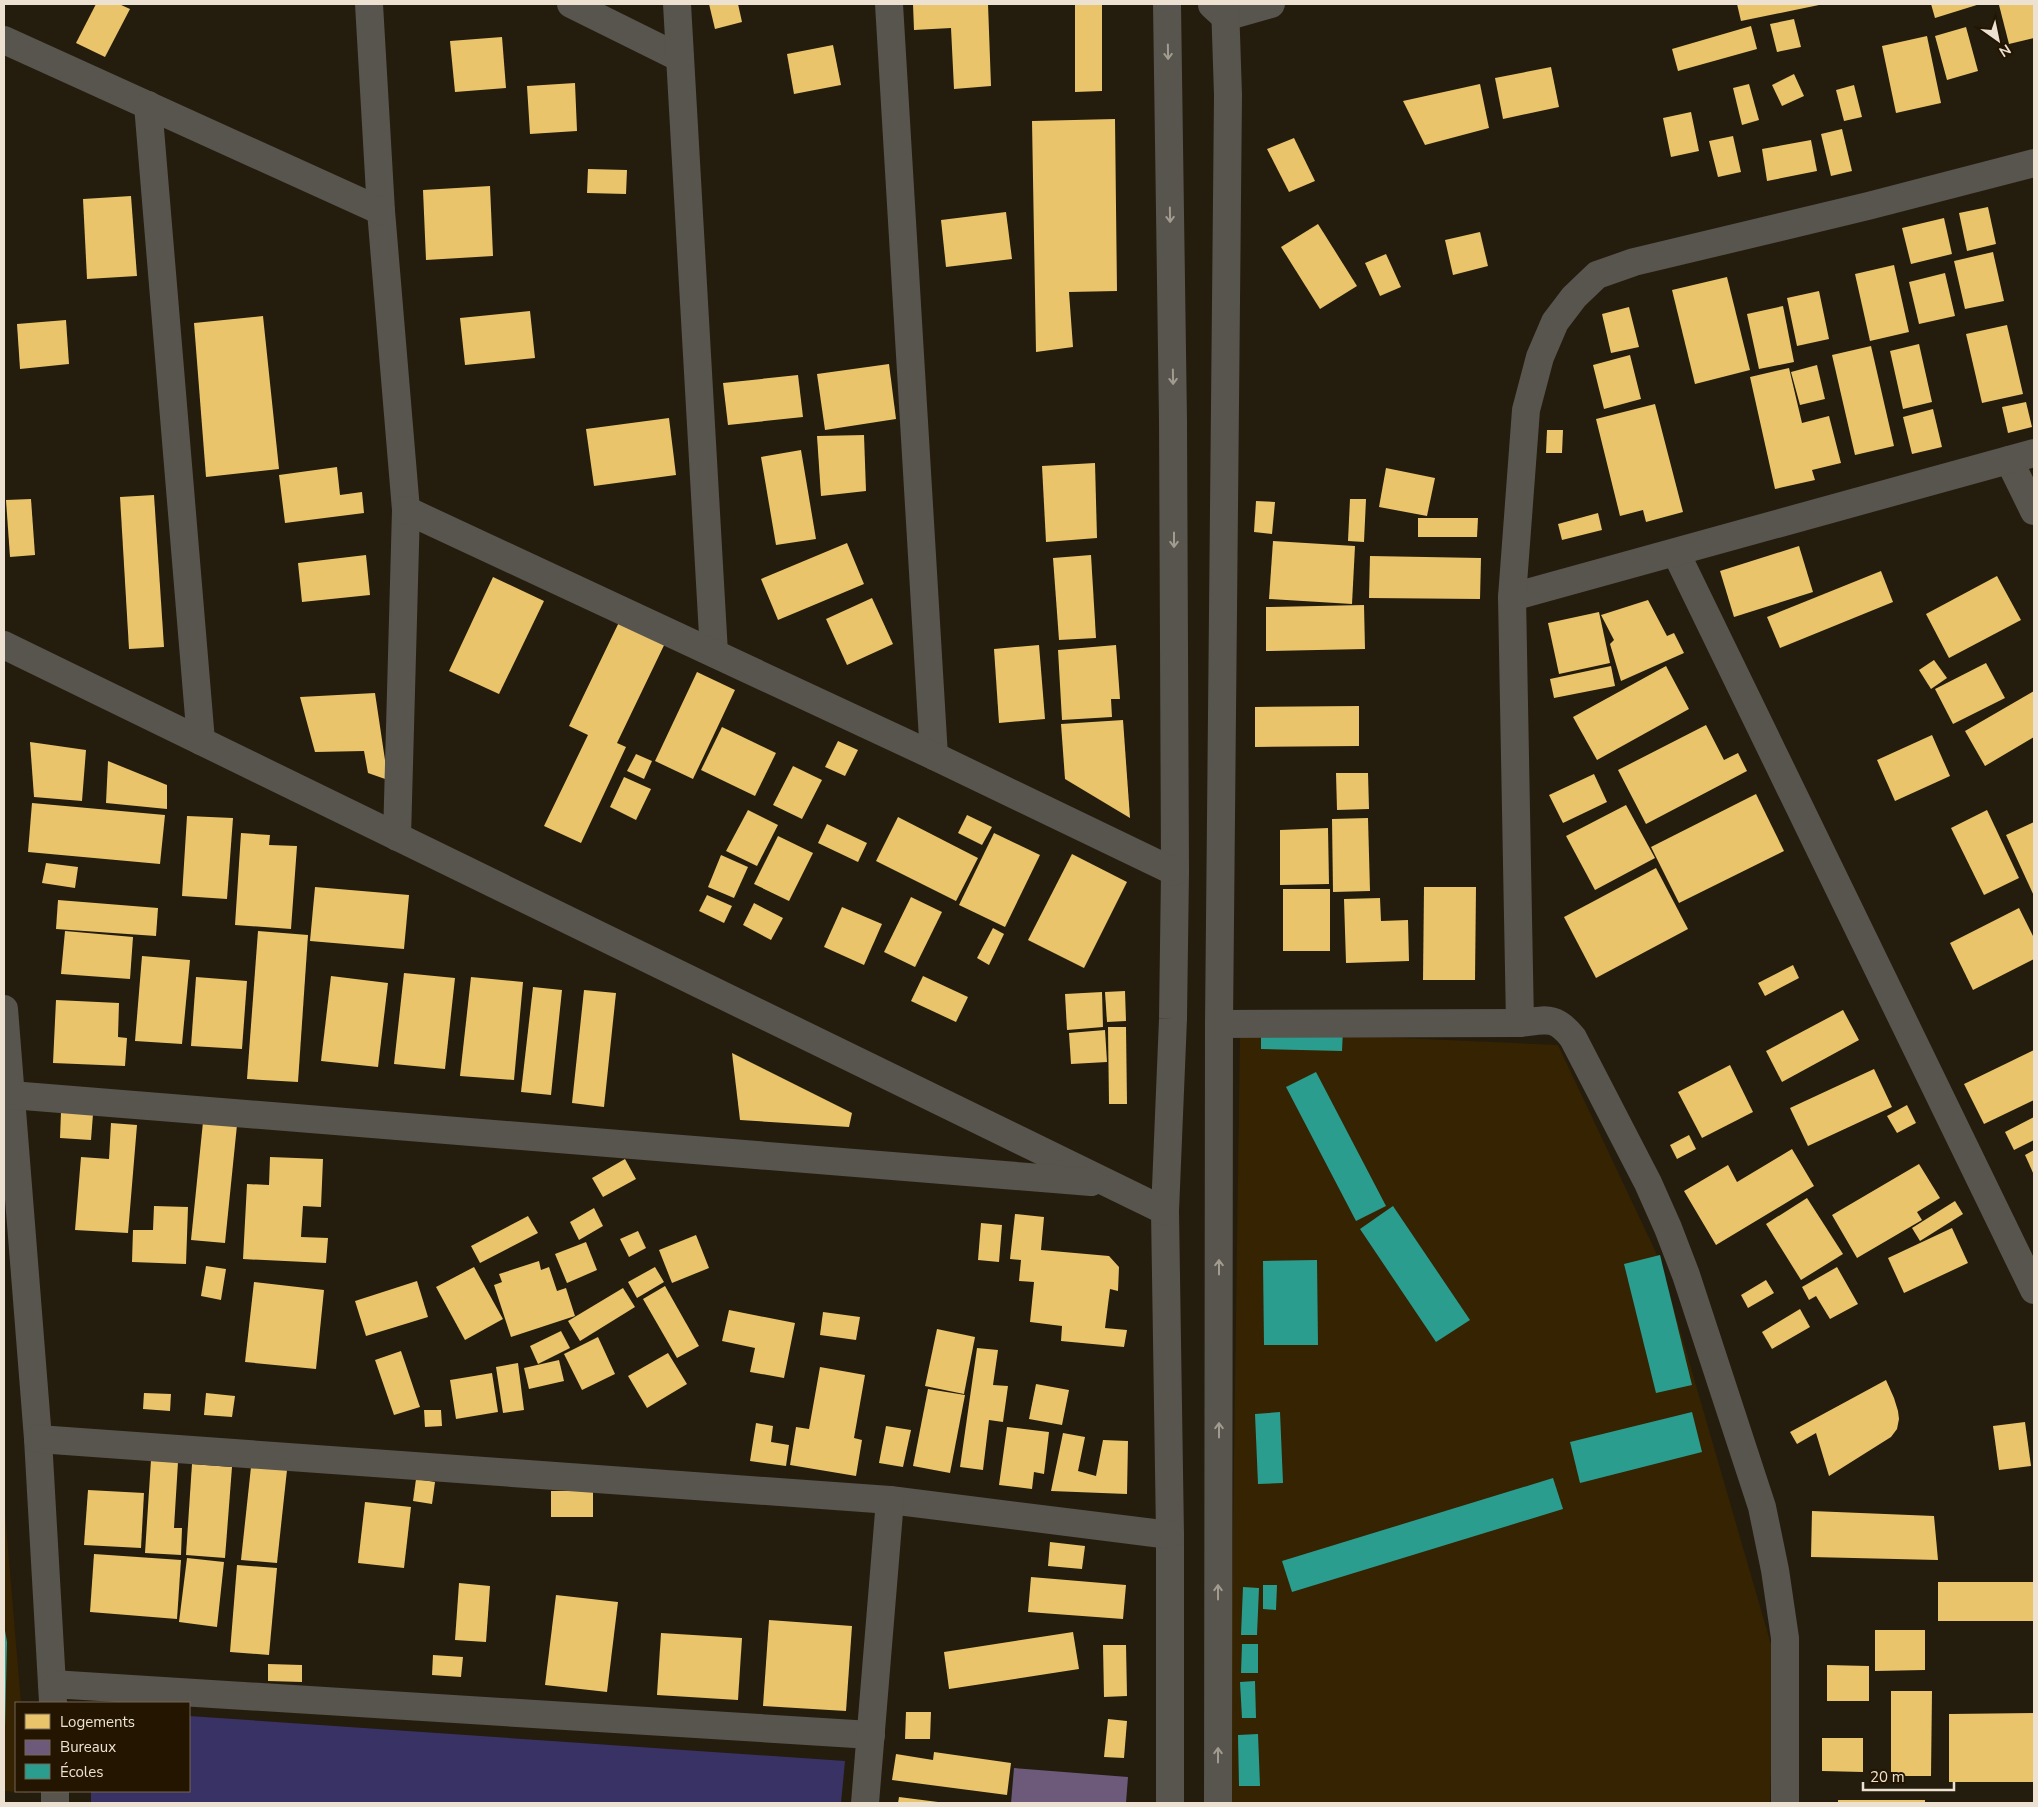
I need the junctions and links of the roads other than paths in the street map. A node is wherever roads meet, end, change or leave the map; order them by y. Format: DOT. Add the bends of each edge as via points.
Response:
graph roads {
  1 [pos="369,4"];
  2 [pos="571,4"];
  3 [pos="677,4"];
  4 [pos="889,4"];
  5 [pos="1167,4"];
  6 [pos="1271,4"];
  7 [pos="1220,8"];
  8 [pos="4,40"];
  9 [pos="680,58"];
  10 [pos="148,105"];
  11 [pos="2034,163"];
  12 [pos="381,211"];
  13 [pos="2022,456"];
  14 [pos="406,510"];
  15 [pos="2034,510"];
  16 [pos="1676,553"];
  17 [pos="1512,598"];
  18 [pos="4,645"];
  19 [pos="714,653"];
  20 [pos="201,741"];
  21 [pos="934,756"];
  22 [pos="397,837"];
  23 [pos="1175,872"];
  24 [pos="4,1010"];
  25 [pos="1520,1023"];
  26 [pos="1219,1024"];
  27 [pos="11,1095"];
  28 [pos="1108,1184"];
  29 [pos="1165,1211"];
  30 [pos="2034,1290"];
  31 [pos="38,1439"];
  32 [pos="890,1500"];
  33 [pos="1170,1535"];
  34 [pos="52,1694"];
  35 [pos="871,1736"];
  36 [pos="864,1803"];
  37 [pos="1170,1803"];
  38 [pos="1218,1803"];
  39 [pos="1784,1803"];
  1 -- 12 [label="street"];
  2 -- 9 [label="street"];
  3 -- 9 [label="street"];
  4 -- 21 [label="street"];
  5 -- 23 [label="street, one-way" via="1174,430"];
  6 -- 7 [label="street"];
  7 -- 26 [label="street" via="1228,95"];
  8 -- 10 [label="street"];
  9 -- 19 [label="street"];
  10 -- 12 [label="street"];
  10 -- 20 [label="street"];
  11 -- 17 [label="street" via="1634,262 1597,275 1555,322 1526,410"];
  12 -- 14 [label="street"];
  13 -- 15 [label="street"];
  13 -- 16 [label="street"];
  14 -- 19 [label="street"];
  14 -- 22 [label="street"];
  16 -- 17 [label="street"];
  16 -- 30 [label="street"];
  17 -- 25 [label="street"];
  18 -- 20 [label="street"];
  19 -- 21 [label="street"];
  20 -- 22 [label="street"];
  21 -- 23 [label="street"];
  22 -- 28 [label="street"];
  23 -- 29 [label="street"];
  24 -- 27 [label="street"];
  25 -- 26 [label="street"];
  25 -- 39 [label="street" via="1549,1020 1564,1026 1573,1038 1648,1183 1686,1275 1762,1507 1776,1570 1786,1638"];
  38 -- 26 [label="street, one-way"];
  27 -- 28 [label="street"];
  27 -- 31 [label="street"];
  28 -- 29 [label="street"];
  29 -- 33 [label="street"];
  31 -- 32 [label="street"];
  31 -- 34 [label="street"];
  32 -- 33 [label="street"];
  32 -- 35 [label="street"];
  33 -- 37 [label="street"];
  34 -- 35 [label="street"];
  35 -- 36 [label="street"];
}
